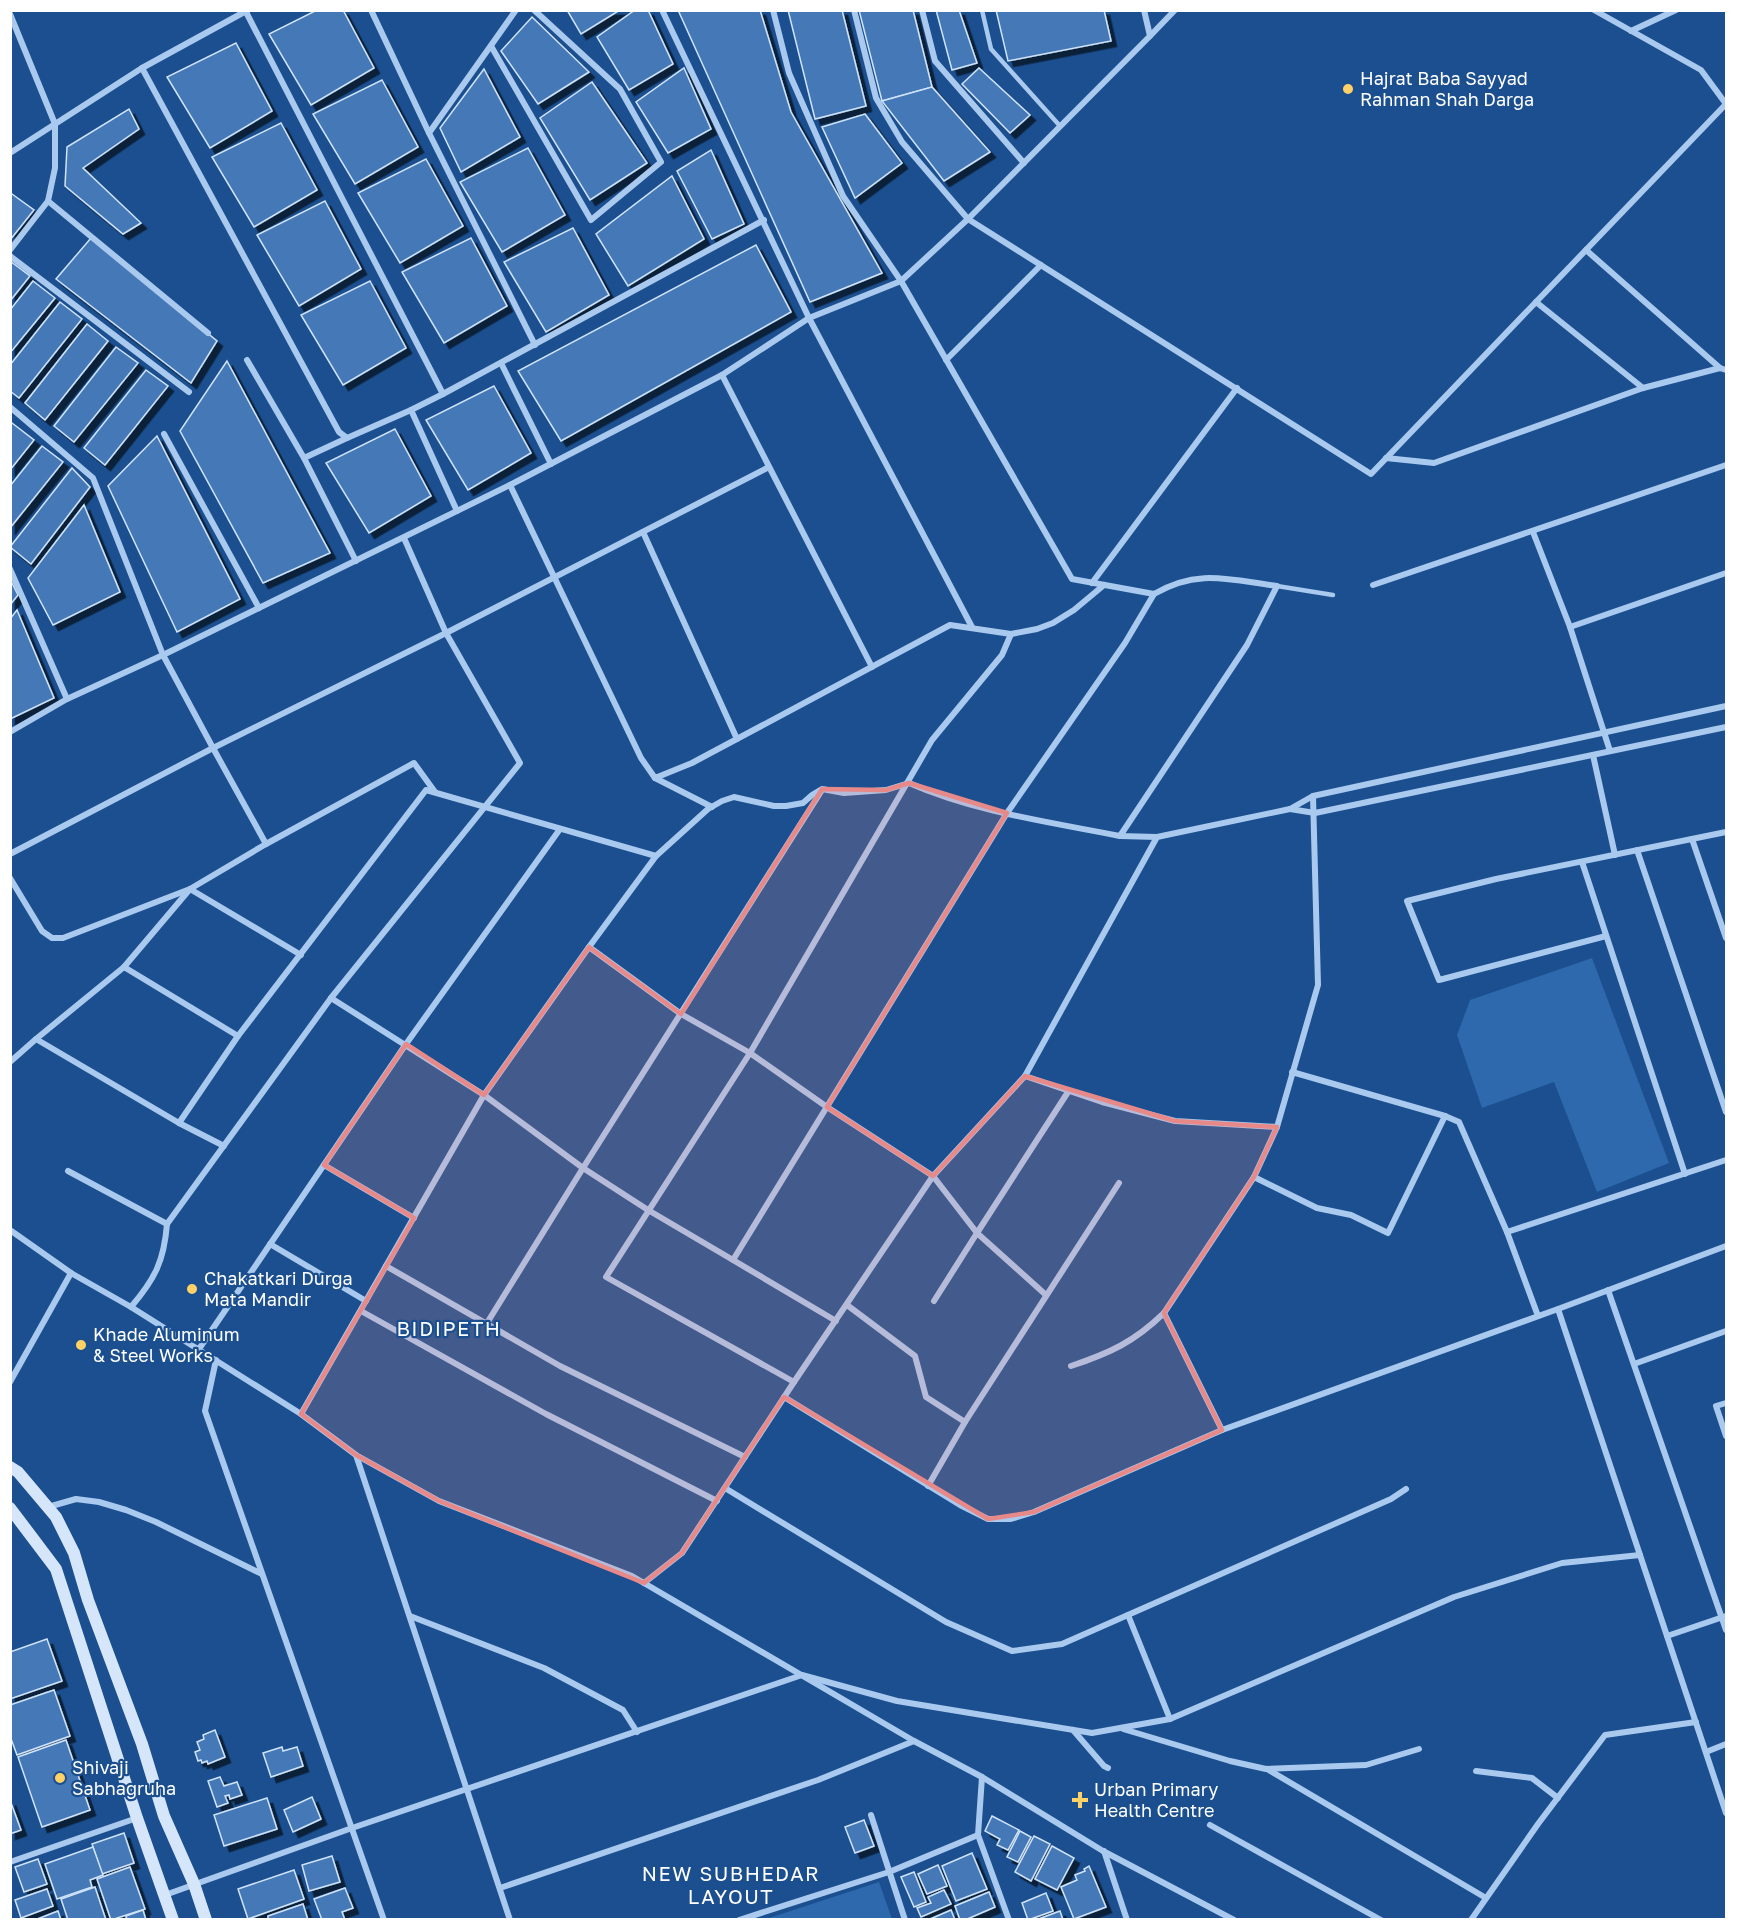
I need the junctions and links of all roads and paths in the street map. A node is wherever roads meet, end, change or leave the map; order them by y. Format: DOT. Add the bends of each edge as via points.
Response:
graph roads {
  1 [pos="371,10"];
  2 [pos="516,10"];
  3 [pos="534,10"];
  4 [pos="662,10"];
  5 [pos="773,10"];
  6 [pos="854,10"];
  7 [pos="922,10"];
  8 [pos="982,10"];
  9 [pos="1144,10"];
  10 [pos="1175,10"];
  11 [pos="1594,10"];
  12 [pos="1676,10"];
  13 [pos="247,11"];
  14 [pos="10,14"];
  15 [pos="1631,31"];
  16 [pos="1150,36"];
  17 [pos="491,46"];
  18 [pos="142,68"];
  19 [pos="1726,104"];
  20 [pos="56,124"];
  21 [pos="1060,126"];
  22 [pos="429,133"];
  23 [pos="10,153"];
  24 [pos="1024,163"];
  25 [pos="48,201"];
  26 [pos="968,219"];
  27 [pos="764,220"];
  28 [pos="10,250"];
  29 [pos="1586,250"];
  30 [pos="10,256"];
  31 [pos="1041,265"];
  32 [pos="901,281"];
  33 [pos="1536,302"];
  34 [pos="809,318"];
  35 [pos="208,333"];
  36 [pos="535,345"];
  37 [pos="248,360"];
  38 [pos="946,360"];
  39 [pos="501,363"];
  40 [pos="1723,369"];
  41 [pos="722,375"];
  42 [pos="1237,388"];
  43 [pos="1643,388"];
  44 [pos="189,392"];
  45 [pos="443,394"];
  46 [pos="10,407"];
  47 [pos="411,410"];
  48 [pos="164,434"];
  49 [pos="347,438"];
  50 [pos="304,458"];
  51 [pos="1386,458"];
  52 [pos="551,464"];
  53 [pos="1726,465"];
  54 [pos="769,467"];
  55 [pos="510,485"];
  56 [pos="457,511"];
  57 [pos="643,532"];
  58 [pos="1533,532"];
  59 [pos="404,538"];
  60 [pos="356,561"];
  61 [pos="10,569"];
  62 [pos="1726,573"];
  63 [pos="554,578"];
  64 [pos="1092,583"];
  65 [pos="1104,585"];
  66 [pos="1373,585"];
  67 [pos="1277,586"];
  68 [pos="1154,594"];
  69 [pos="1333,595"];
  70 [pos="259,608"];
  71 [pos="972,627"];
  72 [pos="1570,627"];
  73 [pos="446,633"];
  74 [pos="1011,634"];
  75 [pos="162,655"];
  76 [pos="872,667"];
  77 [pos="67,699"];
  78 [pos="1726,706"];
  79 [pos="1726,727"];
  80 [pos="10,732"];
  81 [pos="1605,734"];
  82 [pos="737,739"];
  83 [pos="213,748"];
  84 [pos="1610,751"];
  85 [pos="1593,755"];
  86 [pos="655,778"];
  87 [pos="909,783"];
  88 [pos="822,789"];
  89 [pos="436,793"];
  90 [pos="1313,796"];
  91 [pos="483,807"];
  92 [pos="712,807"];
  93 [pos="1290,809"];
  94 [pos="1007,813"];
  95 [pos="1315,813"];
  96 [pos="560,829"];
  97 [pos="1726,832"];
  98 [pos="1120,836"];
  99 [pos="1157,837"];
  100 [pos="1692,839"];
  101 [pos="266,844"];
  102 [pos="1637,850"];
  103 [pos="10,854"];
  104 [pos="1616,855"];
  105 [pos="656,856"];
  106 [pos="1582,862"];
  107 [pos="10,878"];
  108 [pos="190,889"];
  109 [pos="1606,936"];
  110 [pos="1726,938"];
  111 [pos="589,947"];
  112 [pos="301,955"];
  113 [pos="124,968"];
  114 [pos="331,998"];
  115 [pos="681,1014"];
  116 [pos="238,1036"];
  117 [pos="36,1039"];
  118 [pos="406,1044"];
  119 [pos="750,1053"];
  120 [pos="10,1062"];
  121 [pos="1292,1072"];
  122 [pos="1025,1076"];
  123 [pos="1068,1092"];
  124 [pos="484,1095"];
  125 [pos="827,1107"];
  126 [pos="1726,1112"];
  127 [pos="1445,1116"];
  128 [pos="179,1123"];
  129 [pos="1277,1127"];
  130 [pos="224,1146"];
  131 [pos="1726,1160"];
  132 [pos="324,1165"];
  133 [pos="583,1168"];
  134 [pos="68,1171"];
  135 [pos="1684,1174"];
  136 [pos="933,1176"];
  137 [pos="1254,1177"];
  138 [pos="1119,1184"];
  139 [pos="648,1210"];
  140 [pos="414,1218"];
  141 [pos="167,1224"];
  142 [pos="10,1230"];
  143 [pos="1506,1232"];
  144 [pos="977,1233"];
  145 [pos="270,1244"];
  146 [pos="1726,1246"];
  147 [pos="733,1260"];
  148 [pos="386,1266"];
  149 [pos="71,1273"];
  150 [pos="1608,1290"];
  151 [pos="1046,1295"];
  152 [pos="366,1301"];
  153 [pos="934,1301"];
  154 [pos="847,1305"];
  155 [pos="130,1307"];
  156 [pos="1558,1309"];
  157 [pos="361,1311"];
  158 [pos="1164,1313"];
  159 [pos="1538,1316"];
  160 [pos="836,1321"];
  161 [pos="487,1323"];
  162 [pos="1726,1331"];
  163 [pos="199,1349"];
  164 [pos="216,1360"];
  165 [pos="1634,1364"];
  166 [pos="1071,1366"];
  167 [pos="10,1382"];
  168 [pos="794,1382"];
  169 [pos="784,1397"];
  170 [pos="1726,1403"];
  171 [pos="302,1414"];
  172 [pos="965,1422"];
  173 [pos="1222,1430"];
  174 [pos="1726,1436"];
  175 [pos="356,1455"];
  176 [pos="745,1457"];
  177 [pos="10,1467"];
  178 [pos="928,1486"];
  179 [pos="725,1488"];
  180 [pos="1406,1489"];
  181 [pos="717,1500"];
  182 [pos="48,1507"];
  183 [pos="10,1508"];
  184 [pos="1640,1555"];
  185 [pos="262,1574"];
  186 [pos="644,1583"];
  187 [pos="1128,1615"];
  188 [pos="410,1616"];
  189 [pos="1724,1617"];
  190 [pos="1726,1630"];
  191 [pos="1667,1636"];
  192 [pos="801,1676"];
  193 [pos="1170,1719"];
  194 [pos="1696,1722"];
  195 [pos="1120,1728"];
  196 [pos="1072,1730"];
  197 [pos="637,1732"];
  198 [pos="914,1741"];
  199 [pos="1726,1744"];
  200 [pos="1419,1749"];
  201 [pos="1706,1752"];
  202 [pos="1108,1768"];
  203 [pos="1266,1769"];
  204 [pos="1476,1771"];
  205 [pos="982,1777"];
  206 [pos="467,1791"];
  207 [pos="1558,1798"];
  208 [pos="1726,1811"];
  209 [pos="871,1815"];
  210 [pos="137,1818"];
  211 [pos="1210,1825"];
  212 [pos="352,1828"];
  213 [pos="978,1835"];
  214 [pos="1103,1851"];
  215 [pos="10,1862"];
  216 [pos="889,1872"];
  217 [pos="194,1884"];
  218 [pos="500,1888"];
  219 [pos="165,1895"];
  220 [pos="1486,1898"];
  221 [pos="173,1920"];
  222 [pos="206,1920"];
  223 [pos="384,1920"];
  224 [pos="510,1920"];
  225 [pos="739,1920"];
  226 [pos="905,1920"];
  227 [pos="1009,1920"];
  228 [pos="1127,1920"];
  229 [pos="1233,1920"];
  230 [pos="1382,1920"];
  231 [pos="1471,1920"];
  1 -- 22 [label="street"];
  2 -- 17 [label="street"];
  3 -- 17 [label="street" via="620,89 661,162 591,220"];
  4 -- 27 [label="street"];
  5 -- 32 [label="street" via="789,74 843,196"];
  6 -- 26 [label="street" via="876,98 902,142"];
  7 -- 24 [label="street" via="935,61"];
  8 -- 21 [label="lane" via="991,49"];
  9 -- 16 [label="street"];
  10 -- 16 [label="street"];
  11 -- 15 [label="street"];
  12 -- 15 [label="street"];
  13 -- 18 [label="street"];
  13 -- 45 [label="street"];
  14 -- 20 [label="street"];
  15 -- 19 [label="street" via="1701,69"];
  16 -- 21 [label="street"];
  17 -- 22 [label="street"];
  18 -- 20 [label="street"];
  18 -- 49 [label="street" via="339,432"];
  19 -- 29 [label="street"];
  20 -- 23 [label="street"];
  20 -- 25 [label="street" via="55,168"];
  21 -- 24 [label="street"];
  22 -- 36 [label="street"];
  24 -- 26 [label="street"];
  25 -- 28 [label="street"];
  25 -- 35 [label="street"];
  26 -- 31 [label="street"];
  26 -- 32 [label="street"];
  27 -- 34 [label="street"];
  27 -- 36 [label="street"];
  29 -- 33 [label="street"];
  29 -- 40 [label="street"];
  30 -- 44 [label="street"];
  31 -- 38 [label="street"];
  31 -- 42 [label="street"];
  32 -- 34 [label="street"];
  32 -- 38 [label="street"];
  33 -- 43 [label="street"];
  33 -- 51 [label="street"];
  34 -- 41 [label="street"];
  34 -- 71 [label="street"];
  36 -- 39 [label="street"];
  37 -- 50 [label="street"];
  38 -- 64 [label="street" via="1072,579"];
  39 -- 45 [label="street"];
  39 -- 52 [label="street"];
  40 -- 43 [label="street"];
  41 -- 52 [label="street"];
  41 -- 54 [label="street"];
  42 -- 51 [label="street" via="1371,474"];
  42 -- 64 [label="street"];
  43 -- 51 [label="street" via="1434,463"];
  45 -- 47 [label="street"];
  46 -- 75 [label="street" via="93,478"];
  47 -- 49 [label="street"];
  47 -- 56 [label="street"];
  48 -- 70 [label="street"];
  49 -- 50 [label="street"];
  50 -- 60 [label="street"];
  52 -- 55 [label="street"];
  53 -- 58 [label="street"];
  54 -- 57 [label="street"];
  54 -- 76 [label="street"];
  55 -- 56 [label="street"];
  55 -- 63 [label="street"];
  56 -- 59 [label="street"];
  57 -- 63 [label="street"];
  57 -- 82 [label="street"];
  58 -- 66 [label="street"];
  58 -- 72 [label="street"];
  59 -- 60 [label="street"];
  59 -- 73 [label="street"];
  60 -- 70 [label="street"];
  61 -- 77 [label="street"];
  62 -- 72 [label="street"];
  63 -- 73 [label="street"];
  63 -- 86 [label="street" via="641,758"];
  64 -- 65 [label="street"];
  65 -- 68 [label="street"];
  65 -- 74 [label="street" via="1053,623"];
  67 -- 68 [label="street" via="1208,576 1172,584"];
  67 -- 69 [label="lane"];
  67 -- 98 [label="street" via="1247,645"];
  68 -- 94 [label="street" via="1125,643"];
  70 -- 75 [label="street"];
  71 -- 74 [label="street"];
  71 -- 76 [label="street" via="950,625"];
  72 -- 81 [label="street"];
  73 -- 83 [label="street"];
  73 -- 91 [label="street" via="520,763"];
  74 -- 87 [label="street" via="1002,655 932,740"];
  75 -- 77 [label="street"];
  75 -- 83 [label="street"];
  76 -- 82 [label="street"];
  77 -- 80 [label="street"];
  78 -- 81 [label="street"];
  79 -- 84 [label="street"];
  81 -- 84 [label="street"];
  81 -- 90 [label="street"];
  82 -- 86 [label="street"];
  83 -- 101 [label="street"];
  83 -- 103 [label="street"];
  84 -- 85 [label="street"];
  85 -- 95 [label="street"];
  85 -- 104 [label="street"];
  86 -- 92 [label="street"];
  87 -- 88 [label="street" via="886,790 843,793"];
  87 -- 94 [label="street" via="964,803"];
  87 -- 119 [label="street"];
  88 -- 92 [label="street" via="803,803 786,807 734,798"];
  88 -- 115 [label="street"];
  89 -- 91 [label="street"];
  89 -- 101 [label="street" via="414,763"];
  89 -- 112 [label="street" via="426,790"];
  90 -- 93 [label="street"];
  90 -- 95 [label="street"];
  91 -- 96 [label="street"];
  91 -- 114 [label="street"];
  92 -- 105 [label="street"];
  93 -- 95 [label="street"];
  93 -- 99 [label="street"];
  94 -- 98 [label="street"];
  94 -- 125 [label="street"];
  95 -- 121 [label="street" via="1318,985"];
  96 -- 105 [label="street"];
  96 -- 118 [label="street"];
  97 -- 100 [label="street"];
  98 -- 99 [label="street"];
  99 -- 122 [label="street"];
  100 -- 102 [label="street"];
  100 -- 110 [label="street"];
  101 -- 108 [label="street"];
  102 -- 104 [label="street"];
  102 -- 126 [label="street"];
  104 -- 106 [label="street"];
  105 -- 111 [label="street"];
  106 -- 109 [label="street"];
  106 -- 109 [label="street" via="1407,901 1439,980"];
  107 -- 108 [label="street" via="42,931 52,938 63,938"];
  108 -- 112 [label="street"];
  108 -- 113 [label="street"];
  109 -- 135 [label="street"];
  111 -- 115 [label="street"];
  111 -- 124 [label="street"];
  112 -- 116 [label="street"];
  113 -- 116 [label="street"];
  113 -- 117 [label="street"];
  114 -- 118 [label="street"];
  114 -- 130 [label="street"];
  115 -- 119 [label="street"];
  115 -- 133 [label="street"];
  116 -- 128 [label="street"];
  117 -- 120 [label="street"];
  117 -- 128 [label="street"];
  118 -- 124 [label="street"];
  118 -- 132 [label="street"];
  119 -- 125 [label="street"];
  119 -- 139 [label="street"];
  121 -- 127 [label="street"];
  121 -- 129 [label="street"];
  122 -- 123 [label="street"];
  122 -- 136 [label="street"];
  123 -- 129 [label="street" via="1175,1121"];
  123 -- 144 [label="street"];
  124 -- 133 [label="street"];
  124 -- 140 [label="street"];
  125 -- 136 [label="street"];
  125 -- 147 [label="street"];
  127 -- 137 [label="street" via="1388,1233 1352,1215 1317,1208"];
  127 -- 143 [label="street" via="1459,1122"];
  128 -- 130 [label="street"];
  129 -- 137 [label="street"];
  130 -- 141 [label="street"];
  131 -- 135 [label="street"];
  132 -- 140 [label="street"];
  132 -- 145 [label="street"];
  133 -- 139 [label="street"];
  133 -- 161 [label="street"];
  134 -- 141 [label="street"];
  135 -- 143 [label="street"];
  136 -- 144 [label="street"];
  136 -- 154 [label="street"];
  137 -- 158 [label="street"];
  138 -- 151 [label="street"];
  139 -- 147 [label="street"];
  139 -- 168 [label="street" via="606,1277"];
  140 -- 148 [label="street"];
  141 -- 155 [label="street" via="165,1249 157,1269"];
  142 -- 149 [label="street"];
  143 -- 159 [label="street"];
  144 -- 151 [label="street"];
  144 -- 153 [label="street"];
  145 -- 152 [label="street"];
  145 -- 163 [label="street"];
  146 -- 150 [label="street"];
  147 -- 160 [label="street"];
  148 -- 152 [label="street"];
  148 -- 161 [label="street"];
  149 -- 155 [label="street"];
  149 -- 167 [label="street"];
  150 -- 156 [label="street"];
  150 -- 165 [label="street"];
  151 -- 172 [label="street"];
  152 -- 157 [label="street"];
  154 -- 160 [label="street"];
  154 -- 172 [label="street" via="915,1356 926,1397"];
  155 -- 163 [label="street"];
  156 -- 159 [label="street"];
  156 -- 184 [label="street"];
  157 -- 171 [label="street"];
  157 -- 181 [label="street" via="546,1414"];
  158 -- 166 [label="street" via="1145,1332 1110,1353"];
  158 -- 173 [label="street"];
  159 -- 173 [label="street"];
  160 -- 168 [label="street"];
  161 -- 176 [label="street" via="560,1366"];
  162 -- 165 [label="street"];
  163 -- 164 [label="street"];
  164 -- 171 [label="street"];
  164 -- 185 [label="street" via="205,1411"];
  165 -- 189 [label="street"];
  168 -- 169 [label="street"];
  169 -- 176 [label="street"];
  169 -- 178 [label="street"];
  170 -- 174 [label="street" via="1716,1406"];
  171 -- 175 [label="street"];
  172 -- 178 [label="street"];
  173 -- 178 [label="street" via="1066,1500 1011,1519 988,1519"];
  175 -- 186 [label="street" via="439,1501"];
  175 -- 188 [label="street"];
  176 -- 179 [label="street"];
  177 -- 182 [label="main road"];
  179 -- 181 [label="street"];
  179 -- 187 [label="street" via="946,1622 1012,1651 1062,1644"];
  180 -- 187 [label="street"];
  181 -- 186 [label="street" via="682,1553"];
  182 -- 185 [label="street" via="76,1499 126,1510"];
  182 -- 217 [label="main road" via="74,1553 164,1816"];
  183 -- 210 [label="main road" via="56,1569"];
  184 -- 191 [label="street"];
  184 -- 193 [label="street" via="1562,1563 1454,1597"];
  185 -- 212 [label="street"];
  186 -- 192 [label="street"];
  187 -- 193 [label="street"];
  188 -- 197 [label="street" via="544,1668 623,1710"];
  188 -- 206 [label="street"];
  189 -- 190 [label="street"];
  189 -- 191 [label="street"];
  191 -- 194 [label="street"];
  192 -- 196 [label="street" via="897,1701"];
  192 -- 197 [label="street"];
  192 -- 198 [label="street"];
  193 -- 195 [label="street"];
  194 -- 201 [label="street"];
  194 -- 207 [label="street" via="1605,1735"];
  195 -- 196 [label="street" via="1092,1733"];
  195 -- 203 [label="street"];
  196 -- 202 [label="street"];
  197 -- 206 [label="street"];
  198 -- 205 [label="street"];
  198 -- 218 [label="street" via="818,1780"];
  199 -- 201 [label="street"];
  200 -- 203 [label="street" via="1366,1765"];
  201 -- 208 [label="street"];
  203 -- 220 [label="street"];
  204 -- 207 [label="street" via="1532,1778"];
  205 -- 213 [label="street"];
  205 -- 214 [label="street"];
  206 -- 212 [label="street"];
  206 -- 218 [label="street"];
  207 -- 220 [label="street"];
  209 -- 216 [label="street"];
  210 -- 215 [label="street"];
  210 -- 219 [label="main road"];
  211 -- 230 [label="street"];
  212 -- 217 [label="street"];
  212 -- 223 [label="street"];
  213 -- 216 [label="street"];
  213 -- 227 [label="street"];
  214 -- 228 [label="street"];
  214 -- 229 [label="street"];
  216 -- 225 [label="street"];
  216 -- 226 [label="street"];
  217 -- 219 [label="street"];
  217 -- 222 [label="main road"];
  218 -- 224 [label="street"];
  219 -- 221 [label="main road"];
  220 -- 231 [label="street"];
}
